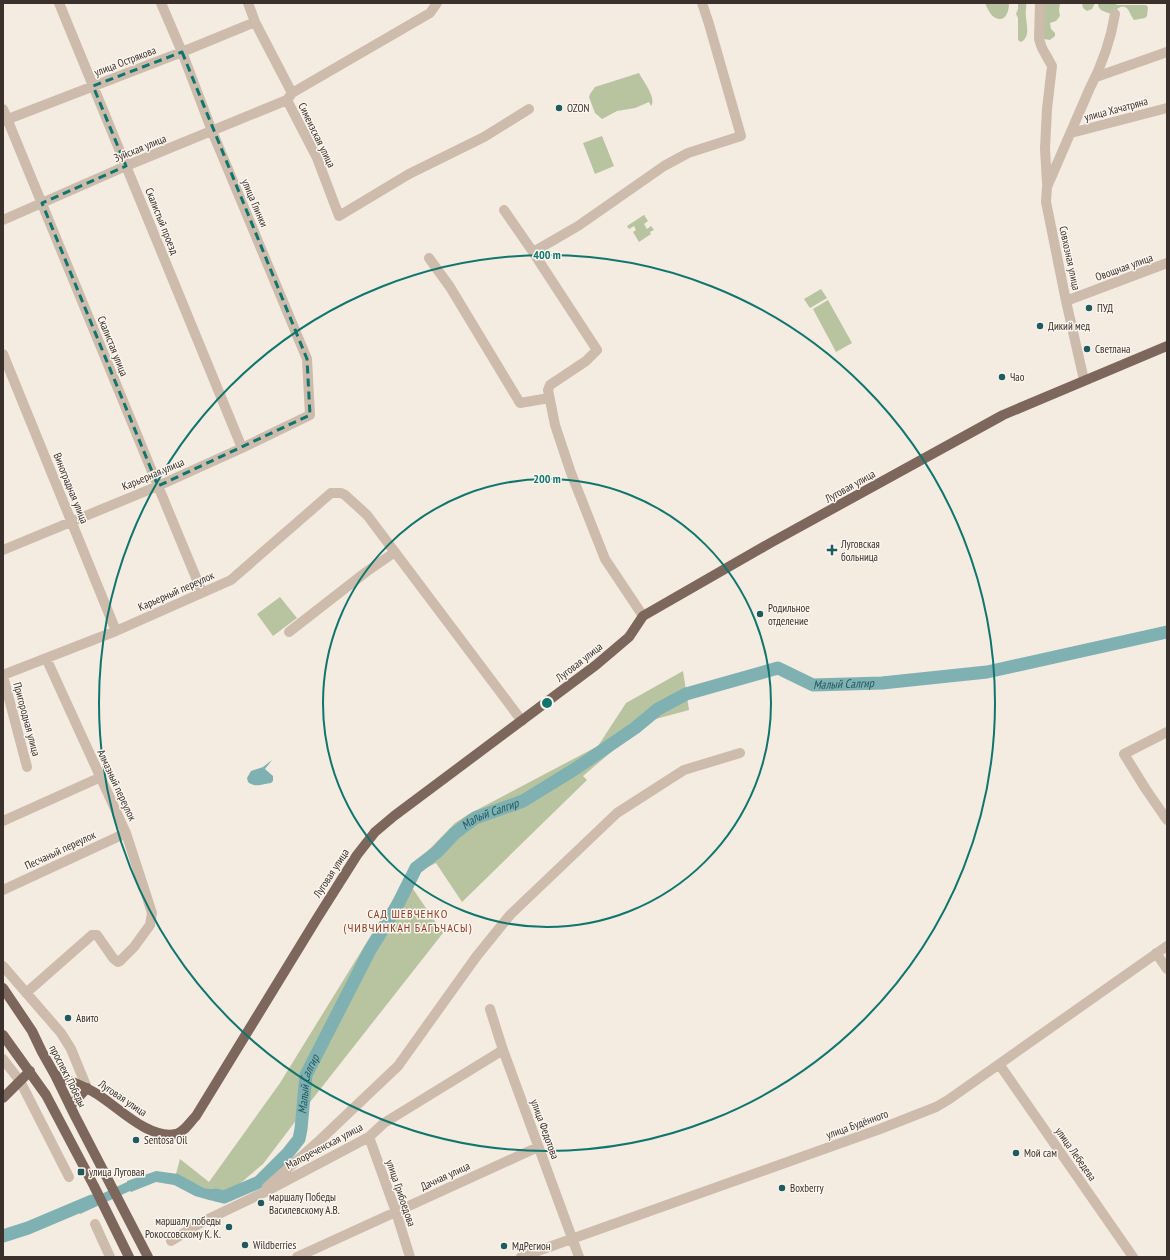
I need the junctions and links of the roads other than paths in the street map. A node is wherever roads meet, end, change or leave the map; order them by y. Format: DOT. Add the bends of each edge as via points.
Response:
graph roads {
  1 [pos="59,3"];
  2 [pos="161,3"];
  3 [pos="248,3"];
  4 [pos="438,3"];
  5 [pos="702,3"];
  6 [pos="1040,3"];
  7 [pos="1115,14"];
  8 [pos="254,22"];
  9 [pos="182,52"];
  10 [pos="1167,52"];
  11 [pos="1096,77"];
  12 [pos="93,86"];
  13 [pos="289,96"];
  14 [pos="1167,108"];
  15 [pos="3,109"];
  16 [pos="530,109"];
  17 [pos="5,120"];
  18 [pos="212,131"];
  19 [pos="1071,133"];
  20 [pos="126,166"];
  21 [pos="1047,187"];
  22 [pos="42,203"];
  23 [pos="504,210"];
  24 [pos="3,220"];
  25 [pos="534,252"];
  26 [pos="429,258"];
  27 [pos="1167,263"];
  28 [pos="1066,301"];
  29 [pos="1167,346"];
  30 [pos="3,354"];
  31 [pos="1084,380"];
  32 [pos="550,398"];
  33 [pos="310,415"];
  34 [pos="242,448"];
  35 [pos="158,486"];
  36 [pos="72,522"];
  37 [pos="3,550"];
  38 [pos="395,552"];
  39 [pos="202,592"];
  40 [pos="643,616"];
  41 [pos="116,631"];
  42 [pos="289,632"];
  43 [pos="46,658"];
  44 [pos="3,676"];
  45 [pos="522,721"];
  46 [pos="1167,732"];
  47 [pos="740,753"];
  48 [pos="27,767"];
  49 [pos="101,777"];
  50 [pos="1167,820"];
  51 [pos="3,821"];
  52 [pos="126,833"];
  53 [pos="3,890"];
  54 [pos="1167,946"];
  55 [pos="1156,953"];
  56 [pos="3,966"];
  57 [pos="1167,969"];
  58 [pos="3,988"];
  59 [pos="26,993"];
  60 [pos="490,1009"];
  61 [pos="3,1035"];
  62 [pos="503,1050"];
  63 [pos="3,1059"];
  64 [pos="999,1064"];
  65 [pos="30,1071"];
  66 [pos="55,1075"];
  67 [pos="20,1081"];
  68 [pos="88,1088"];
  69 [pos="3,1098"];
  70 [pos="70,1106"];
  71 [pos="369,1137"];
  72 [pos="538,1147"];
  73 [pos="69,1177"];
  74 [pos="265,1192"];
  75 [pos="396,1212"];
  76 [pos="96,1224"];
  77 [pos="572,1240"];
  78 [pos="171,1241"];
  79 [pos="110,1257"];
  80 [pos="129,1257"];
  81 [pos="148,1257"];
  82 [pos="297,1257"];
  83 [pos="410,1257"];
  84 [pos="521,1257"];
  85 [pos="579,1257"];
  86 [pos="1133,1257"];
  1 -- 12 [label="street, Скалистый проезд"];
  2 -- 9 [label="street, улица Глинки"];
  3 -- 8 [label="street, Симеизская улица"];
  4 -- 13 [label="street, Зуйская улица" via="430,13"];
  5 -- 25 [label="street" via="741,136 688,153 664,166 578,226"];
  6 -- 21 [label="street, Совхозная улица" via="1039,39 1052,66 1045,149"];
  7 -- 11 [label="street, Совхозная улица"];
  8 -- 9 [label="street, улица Острякова"];
  8 -- 13 [label="street, Симеизская улица"];
  9 -- 12 [label="street, улица Острякова"];
  9 -- 18 [label="street, улица Глинки"];
  10 -- 11 [label="street"];
  11 -- 19 [label="street, Совхозная улица"];
  12 -- 17 [label="street, улица Острякова"];
  12 -- 20 [label="street, Скалистый проезд"];
  13 -- 16 [label="street, Симеизская улица" via="339,216 410,174 484,138"];
  13 -- 18 [label="street, Зуйская улица"];
  14 -- 19 [label="street, улица Хачатряна"];
  15 -- 17 [label="street, Скалистая улица"];
  17 -- 22 [label="street, Скалистая улица"];
  18 -- 20 [label="street, Зуйская улица"];
  18 -- 33 [label="street, улица Глинки" via="307,359"];
  19 -- 21 [label="street, Совхозная улица"];
  20 -- 22 [label="street, Зуйская улица"];
  20 -- 34 [label="street, Скалистый проезд"];
  21 -- 28 [label="street, Совхозная улица" via="1046,202"];
  22 -- 24 [label="street, Зуйская улица"];
  22 -- 35 [label="street, Скалистая улица"];
  23 -- 25 [label="street"];
  25 -- 32 [label="street" via="598,350 550,385"];
  26 -- 32 [label="street" via="450,287 520,403"];
  27 -- 28 [label="street, Овощная улица"];
  28 -- 31 [label="street, Совхозная улица"];
  29 -- 31 [label="main road, Луговая улица"];
  30 -- 36 [label="street, Виноградная улица"];
  31 -- 40 [label="main road, Луговая улица" via="997,419"];
  32 -- 40 [label="street" via="571,473 605,560"];
  33 -- 34 [label="street, Карьерная улица"];
  34 -- 35 [label="street, Карьерная улица"];
  35 -- 36 [label="street, Карьерная улица"];
  35 -- 39 [label="street, Скалистая улица"];
  36 -- 37 [label="street, Карьерная улица"];
  36 -- 41 [label="street, Виноградная улица"];
  38 -- 39 [label="street, Карьерный переулок" via="361,508 345,495 331,492 231,580"];
  38 -- 42 [label="street"];
  38 -- 45 [label="street"];
  39 -- 41 [label="street, Карьерный переулок"];
  40 -- 45 [label="main road, Луговая улица" via="629,637"];
  41 -- 43 [label="street, Карьерный переулок"];
  43 -- 44 [label="street, Карьерный переулок"];
  43 -- 49 [label="street, Алмазный переулок"];
  44 -- 48 [label="street, Пригородная улица"];
  45 -- 68 [label="main road, Луговая улица" via="394,816 366,842 196,1116 183,1130 177,1134 162,1134 150,1130"];
  46 -- 50 [label="street" via="1124,754"];
  47 -- 74 [label="street" via="684,770 616,813 510,915 476,957 398,1066"];
  49 -- 51 [label="street"];
  49 -- 52 [label="street, Алмазный переулок"];
  52 -- 53 [label="street, Песчаный переулок"];
  52 -- 59 [label="street, Алмазный переулок" via="152,913 150,925 134,947 118,962 97,935 92,935"];
  54 -- 55 [label="street, улица Будённого"];
  55 -- 57 [label="street"];
  55 -- 64 [label="street, улица Будённого"];
  56 -- 59 [label="street"];
  58 -- 66 [label="main road, проспект Победы" via="32,1030"];
  59 -- 68 [label="street" via="61,1033"];
  60 -- 62 [label="street, улица Федотова"];
  61 -- 65 [label="main road"];
  62 -- 71 [label="street, Малореченская улица" via="384,1123"];
  62 -- 72 [label="street, улица Федотова"];
  63 -- 67 [label="street"];
  64 -- 77 [label="street, улица Будённого" via="936,1107"];
  64 -- 86 [label="street, улица Лебедева"];
  65 -- 67 [label="main road"];
  65 -- 80 [label="main road" via="46,1095"];
  66 -- 68 [label="main road, Луговая улица"];
  66 -- 70 [label="main road, проспект Победы"];
  67 -- 69 [label="main road"];
  67 -- 73 [label="street"];
  68 -- 70 [label="main road"];
  70 -- 81 [label="main road, проспект Победы"];
  71 -- 74 [label="street, Малореченская улица"];
  71 -- 75 [label="street, улица Грибоедова"];
  72 -- 75 [label="street, Дачная улица"];
  72 -- 77 [label="street, улица Федотова"];
  74 -- 78 [label="street, Малореченская улица" via="202,1222"];
  75 -- 82 [label="street, Дачная улица"];
  75 -- 83 [label="street, улица Грибоедова"];
  76 -- 79 [label="street"];
  77 -- 84 [label="street, улица Будённого"];
  77 -- 85 [label="street, улица Федотова"];
}
